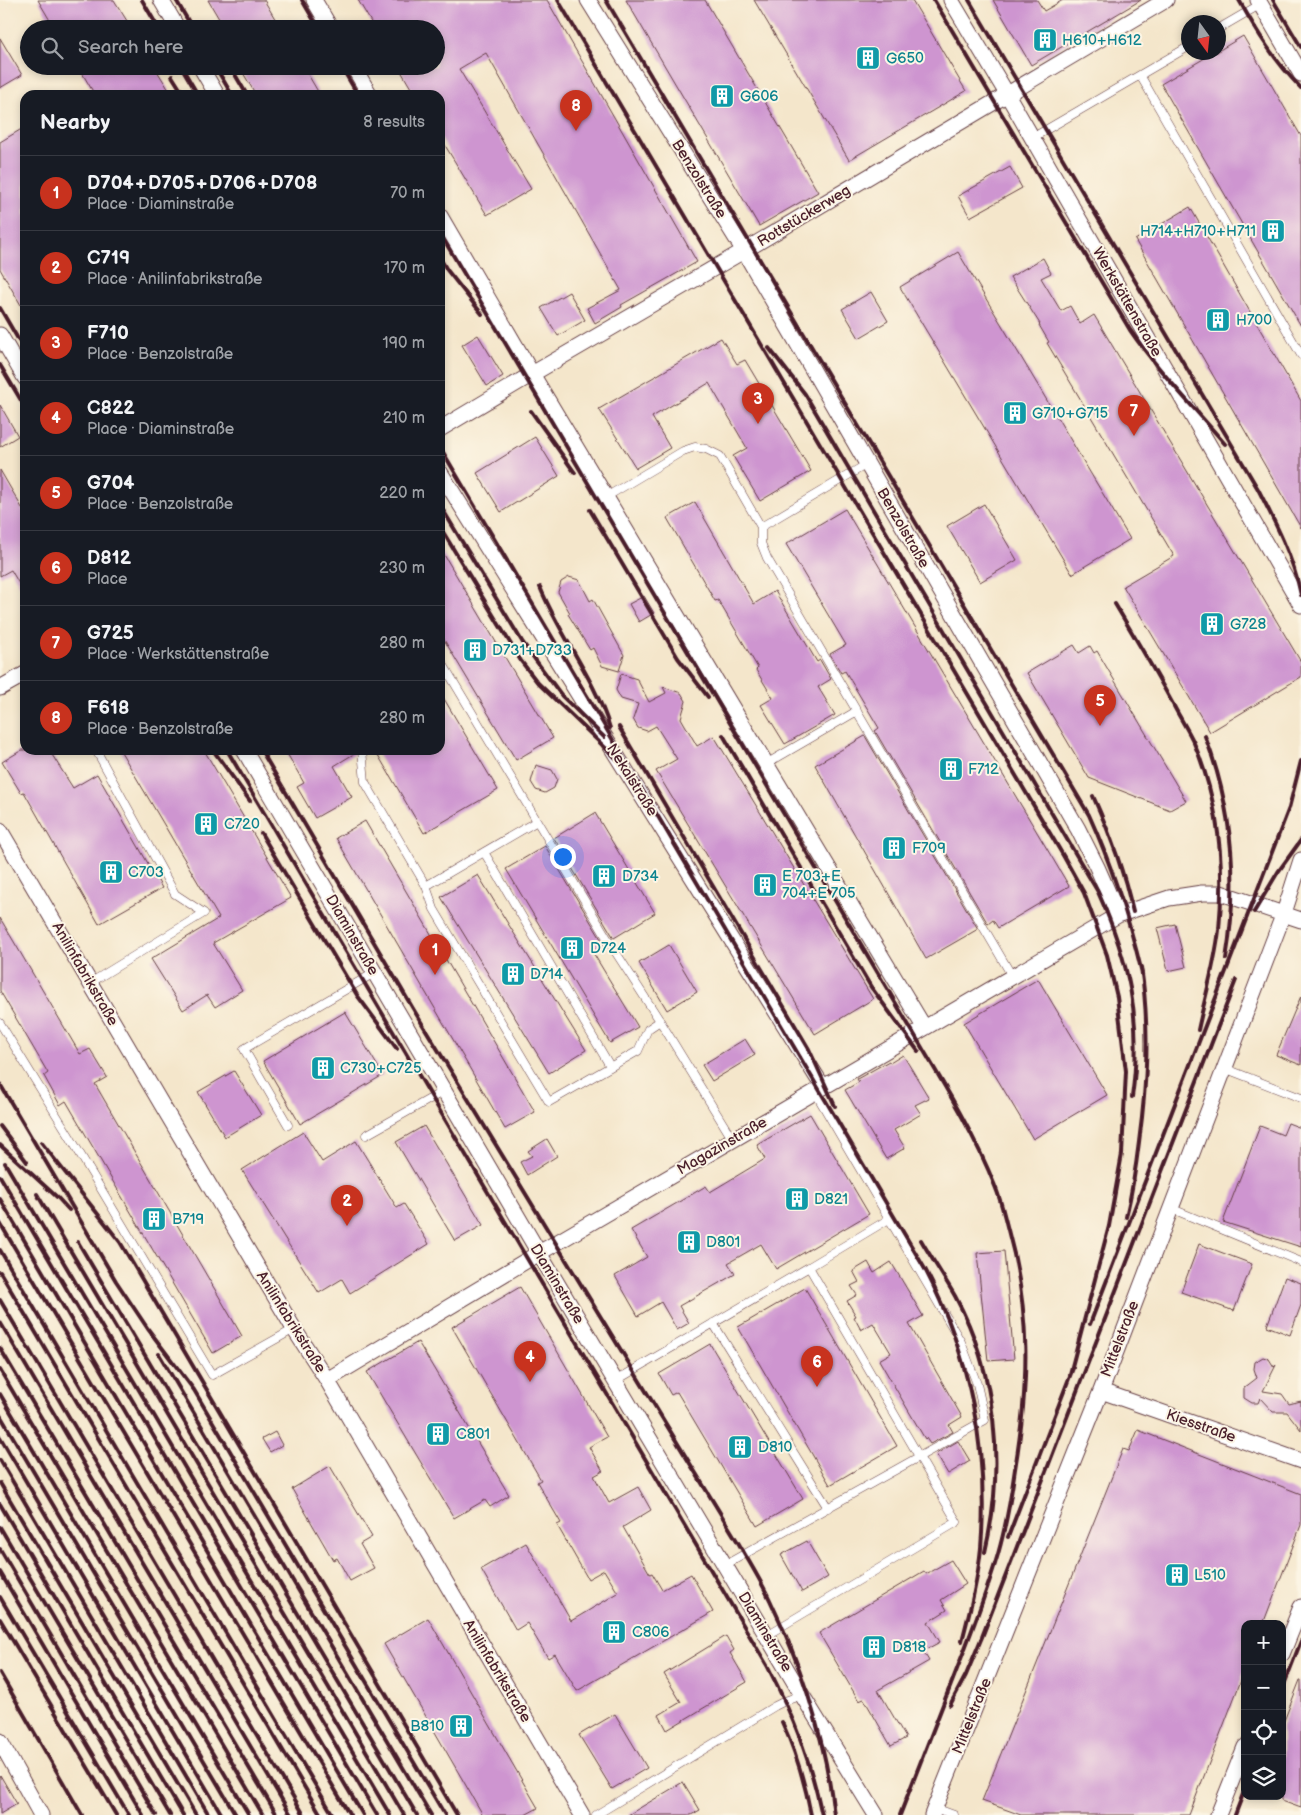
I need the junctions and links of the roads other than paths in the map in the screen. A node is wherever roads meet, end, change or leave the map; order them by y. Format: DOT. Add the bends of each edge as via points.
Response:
graph roads {
  1 [pos="161,0"];
  2 [pos="314,0"];
  3 [pos="588,0"];
  4 [pos="951,0"];
  5 [pos="1166,0"];
  6 [pos="1260,2"];
  7 [pos="173,20"];
  8 [pos="326,20"];
  9 [pos="1226,24"];
  10 [pos="1181,50"];
  11 [pos="1301,74"];
  12 [pos="205,75"];
  13 [pos="358,75"];
  14 [pos="1140,76"];
  15 [pos="214,90"];
  16 [pos="367,90"];
  17 [pos="1006,94"];
  18 [pos="1032,138"];
  19 [pos="445,225"];
  20 [pos="744,251"];
  21 [pos="0,335"];
  22 [pos="1301,355"];
  23 [pos="20,369"];
  24 [pos="532,374"];
  25 [pos="445,426"];
  26 [pos="867,464"];
  27 [pos="445,480"];
  28 [pos="606,497"];
  29 [pos="761,527"];
  30 [pos="1301,605"];
  31 [pos="445,667"];
  32 [pos="20,676"];
  33 [pos="2,684"];
  34 [pos="857,711"];
  35 [pos="99,755"];
  36 [pos="247,755"];
  37 [pos="362,755"];
  38 [pos="766,764"];
  39 [pos="537,821"];
  40 [pos="0,830"];
  41 [pos="484,852"];
  42 [pos="1301,860"];
  43 [pos="426,886"];
  44 [pos="1284,913"];
  45 [pos="1118,915"];
  46 [pos="1301,920"];
  47 [pos="374,973"];
  48 [pos="1012,976"];
  49 [pos="90,983"];
  50 [pos="660,1021"];
  51 [pos="0,1023"];
  52 [pos="924,1027"];
  53 [pos="610,1066"];
  54 [pos="1224,1068"];
  55 [pos="819,1090"];
  56 [pos="444,1091"];
  57 [pos="1301,1098"];
  58 [pos="288,1125"];
  59 [pos="366,1136"];
  60 [pos="733,1140"];
  61 [pos="1170,1208"];
  62 [pos="889,1219"];
  63 [pos="539,1252"];
  64 [pos="1301,1262"];
  65 [pos="809,1267"];
  66 [pos="714,1323"];
  67 [pos="294,1329"];
  68 [pos="327,1380"];
  69 [pos="615,1381"];
  70 [pos="1101,1391"];
  71 [pos="920,1457"];
  72 [pos="1301,1461"];
  73 [pos="828,1508"];
  74 [pos="725,1565"];
  75 [pos="1301,1607"];
  76 [pos="766,1635"];
  77 [pos="1286,1644"];
  78 [pos="802,1695"];
  79 [pos="0,1742"];
  80 [pos="1242,1755"];
  81 [pos="934,1811"];
  82 [pos="41,1815"];
  83 [pos="582,1815"];
  84 [pos="596,1815"];
  85 [pos="876,1815"];
  86 [pos="954,1815"];
  87 [pos="1218,1815"];
  1 -- 7 [label="street"];
  2 -- 8 [label="street"];
  3 -- 20 [label="street, Benzolstraße"];
  4 -- 17 [label="street, Werkstättenstraße"];
  5 -- 17 [label="street, Rottstückerweg"];
  6 -- 9 [label="lane"];
  6 -- 11 [label="street"];
  10 -- 14 [label="lane"];
  12 -- 15 [label="street"];
  13 -- 16 [label="street"];
  14 -- 18 [label="lane"];
  14 -- 22 [label="lane"];
  17 -- 18 [label="street, Werkstättenstraße"];
  17 -- 20 [label="street, Rottstückerweg"];
  18 -- 30 [label="street, Werkstättenstraße"];
  19 -- 24 [label="street"];
  20 -- 24 [label="street, Rottstückerweg"];
  20 -- 26 [label="street, Benzolstraße"];
  21 -- 23 [label="street"];
  24 -- 25 [label="street, Rottstückerweg"];
  24 -- 28 [label="street"];
  26 -- 29 [label="lane"];
  26 -- 45 [label="street, Benzolstraße" via="1078,829"];
  27 -- 55 [label="street, Nekalstraße"];
  28 -- 29 [label="lane" via="683,451 695,447 706,449 720,456"];
  28 -- 38 [label="street"];
  29 -- 34 [label="lane" via="761,543 767,558"];
  31 -- 39 [label="lane"];
  32 -- 33 [label="street"];
  34 -- 38 [label="lane"];
  34 -- 48 [label="lane"];
  35 -- 49 [label="lane" via="175,894 204,913"];
  36 -- 47 [label="street, Diaminstraße"];
  37 -- 43 [label="lane" via="365,782"];
  38 -- 52 [label="street"];
  39 -- 41 [label="lane"];
  39 -- 50 [label="lane" via="612,948"];
  40 -- 49 [label="street, Anilinfabrikstraße"];
  41 -- 43 [label="lane"];
  41 -- 53 [label="lane"];
  42 -- 44 [label="street, Mittelstraße"];
  43 -- 53 [label="lane" via="434,909 549,1102"];
  44 -- 45 [label="street" via="1221,893 1202,893 1169,898"];
  44 -- 46 [label="street"];
  44 -- 54 [label="street, Mittelstraße"];
  45 -- 48 [label="street, Magazinstraße"];
  47 -- 56 [label="street, Diaminstraße"];
  47 -- 58 [label="lane" via="244,1049"];
  48 -- 52 [label="street, Magazinstraße"];
  49 -- 67 [label="street, Anilinfabrikstraße"];
  50 -- 53 [label="lane" via="648,1029 638,1050"];
  50 -- 60 [label="lane"];
  51 -- 67 [label="lane" via="212,1375"];
  52 -- 55 [label="street, Magazinstraße"];
  54 -- 57 [label="lane"];
  54 -- 61 [label="street, Mittelstraße"];
  55 -- 60 [label="street, Magazinstraße"];
  55 -- 62 [label="lane"];
  56 -- 59 [label="lane"];
  56 -- 63 [label="street, Diaminstraße"];
  60 -- 63 [label="street, Magazinstraße"];
  61 -- 64 [label="lane"];
  61 -- 70 [label="street, Mittelstraße"];
  62 -- 65 [label="lane"];
  62 -- 71 [label="lane" via="962,1342 977,1384 985,1420"];
  63 -- 68 [label="street, Magazinstraße"];
  63 -- 69 [label="street, Diaminstraße"];
  65 -- 66 [label="lane"];
  65 -- 71 [label="lane"];
  66 -- 69 [label="lane"];
  66 -- 73 [label="lane"];
  67 -- 68 [label="street, Anilinfabrikstraße"];
  68 -- 83 [label="street, Anilinfabrikstraße"];
  69 -- 74 [label="street, Diaminstraße"];
  70 -- 72 [label="street, Kiesstraße"];
  70 -- 81 [label="street, Mittelstraße"];
  71 -- 73 [label="lane"];
  71 -- 76 [label="lane" via="957,1522"];
  73 -- 74 [label="lane"];
  74 -- 76 [label="street, Diaminstraße"];
  75 -- 77 [label="street"];
  76 -- 78 [label="street, Diaminstraße"];
  78 -- 84 [label="lane" via="785,1700"];
  78 -- 85 [label="street, Diaminstraße"];
  79 -- 82 [label="street"];
  80 -- 87 [label="street"];
  81 -- 86 [label="lane"];
}
